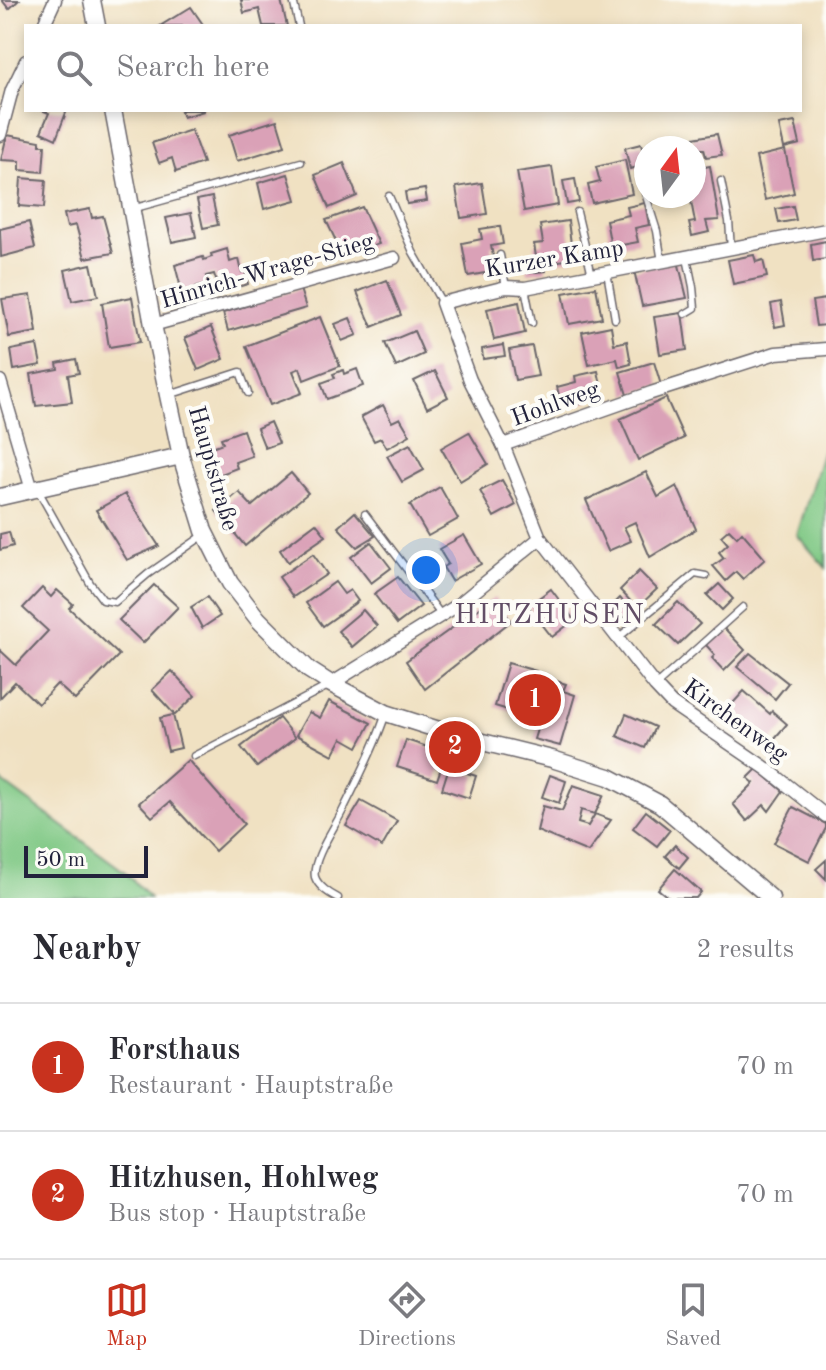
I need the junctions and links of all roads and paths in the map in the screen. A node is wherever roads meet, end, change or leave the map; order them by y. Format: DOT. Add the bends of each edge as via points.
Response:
graph roads {
  1 [pos="55,0"];
  2 [pos="92,0"];
  3 [pos="293,0"];
  4 [pos="44,24"];
  5 [pos="97,24"];
  6 [pos="299,24"];
  7 [pos="24,65"];
  8 [pos="113,112"];
  9 [pos="0,135"];
  10 [pos="301,162"];
  11 [pos="721,181"];
  12 [pos="389,196"];
  13 [pos="650,208"];
  14 [pos="132,209"];
  15 [pos="577,212"];
  16 [pos="826,230"];
  17 [pos="731,249"];
  18 [pos="500,255"];
  19 [pos="394,258"];
  20 [pos="687,258"];
  21 [pos="662,262"];
  22 [pos="607,272"];
  23 [pos="592,275"];
  24 [pos="506,287"];
  25 [pos="525,288"];
  26 [pos="442,303"];
  27 [pos="685,314"];
  28 [pos="615,319"];
  29 [pos="532,323"];
  30 [pos="153,325"];
  31 [pos="826,349"];
  32 [pos="0,381"];
  33 [pos="248,393"];
  34 [pos="169,395"];
  35 [pos="503,445"];
  36 [pos="181,456"];
  37 [pos="35,489"];
  38 [pos="0,497"];
  39 [pos="365,514"];
  40 [pos="206,534"];
  41 [pos="540,538"];
  42 [pos="706,576"];
  43 [pos="743,607"];
  44 [pos="442,616"];
  45 [pos="618,638"];
  46 [pos="331,684"];
  47 [pos="655,686"];
  48 [pos="386,713"];
  49 [pos="194,756"];
  50 [pos="826,816"];
  51 [pos="338,898"];
  52 [pos="771,898"];
  1 -- 4 [label="street"];
  2 -- 5 [label="street"];
  3 -- 6 [label="lane"];
  7 -- 9 [label="street"];
  8 -- 14 [label="street, Hauptstraße"];
  10 -- 14 [label="lane"];
  11 -- 17 [label="lane"];
  12 -- 26 [label="lane"];
  13 -- 21 [label="lane"];
  14 -- 30 [label="street, Hauptstraße"];
  15 -- 23 [label="lane"];
  16 -- 17 [label="street, Kurzer Kamp"];
  17 -- 20 [label="street, Kurzer Kamp"];
  18 -- 24 [label="lane"];
  19 -- 30 [label="street, Hinrich-Wrage-Stieg"];
  20 -- 21 [label="street, Kurzer Kamp"];
  20 -- 27 [label="lane" via="695,308"];
  21 -- 22 [label="street, Kurzer Kamp"];
  22 -- 23 [label="street, Kurzer Kamp"];
  22 -- 28 [label="lane"];
  23 -- 25 [label="street, Kurzer Kamp"];
  24 -- 25 [label="street, Kurzer Kamp"];
  24 -- 26 [label="street, Kurzer Kamp"];
  25 -- 29 [label="lane"];
  26 -- 35 [label="street" via="470,380"];
  30 -- 34 [label="street, Hauptstraße"];
  31 -- 35 [label="street, Hohlweg" via="776,353"];
  32 -- 37 [label="street"];
  33 -- 34 [label="lane" via="240,372"];
  34 -- 36 [label="street, Hauptstraße"];
  35 -- 41 [label="street, Hohlweg"];
  36 -- 37 [label="street"];
  36 -- 40 [label="street, Hauptstraße"];
  37 -- 38 [label="street"];
  37 -- 40 [label="lane" via="103,600 115,602"];
  39 -- 44 [label="lane"];
  40 -- 46 [label="street, Hauptstraße" via="230,583 258,619 309,670"];
  41 -- 44 [label="street"];
  41 -- 45 [label="street, Kirchenweg"];
  42 -- 45 [label="lane" via="695,574"];
  43 -- 47 [label="lane"];
  44 -- 46 [label="street"];
  45 -- 47 [label="street, Kirchenweg"];
  46 -- 48 [label="street, Hauptstraße"];
  46 -- 49 [label="lane"];
  47 -- 50 [label="street, Kirchenweg" via="672,704"];
  48 -- 51 [label="lane" via="315,867 320,885"];
  48 -- 52 [label="street, Hauptstraße" via="609,777 660,804"];
}
